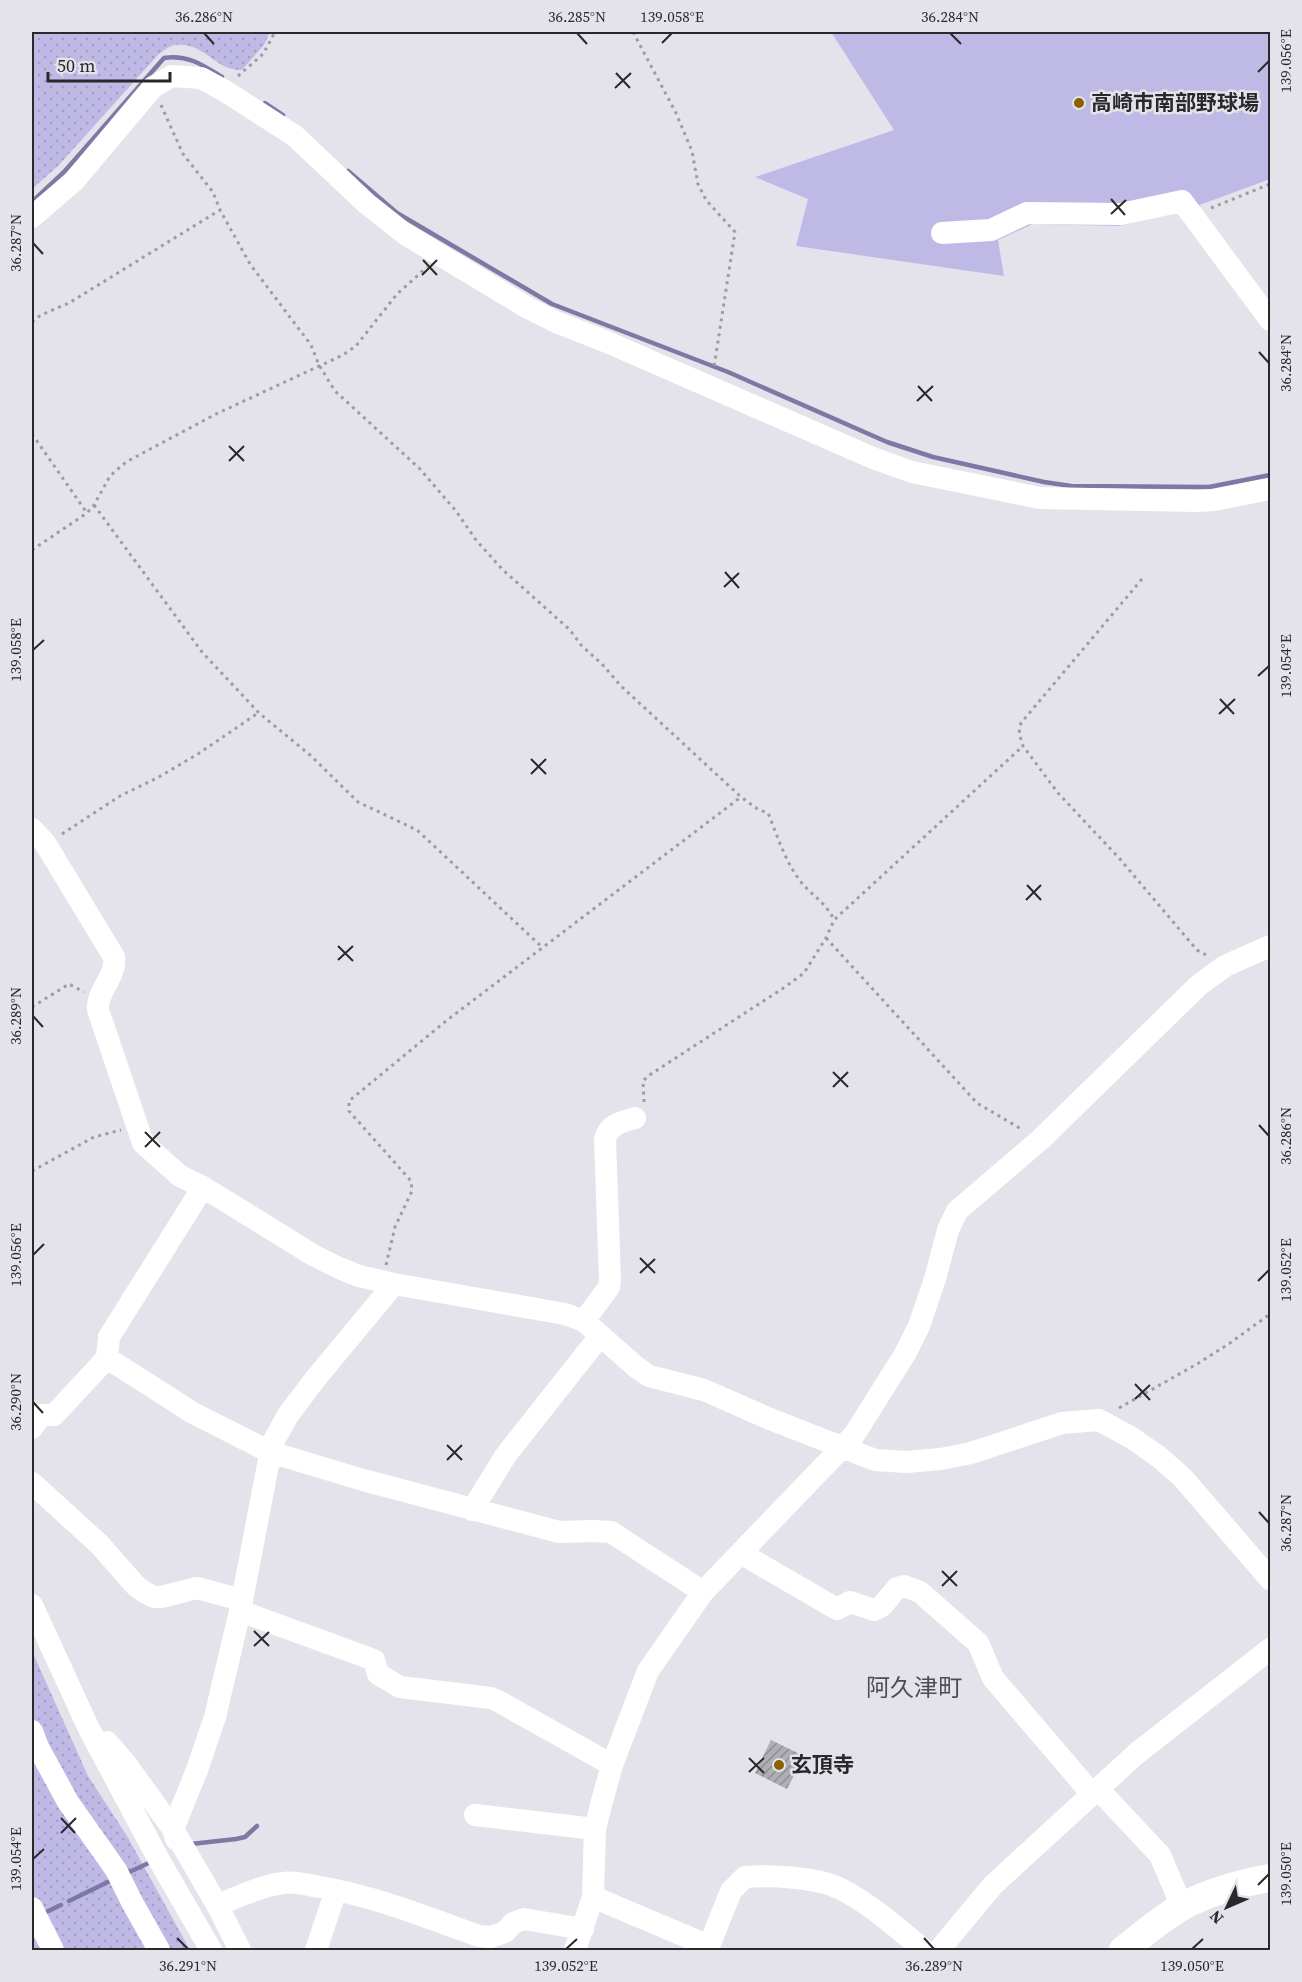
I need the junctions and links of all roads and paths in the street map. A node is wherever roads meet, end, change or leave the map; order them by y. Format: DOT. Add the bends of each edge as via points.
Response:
graph roads {
  1 [pos="275,32"];
  2 [pos="633,32"];
  3 [pos="153,87"];
  4 [pos="225,91"];
  5 [pos="1270,184"];
  6 [pos="220,210"];
  7 [pos="1192,216"];
  8 [pos="32,217"];
  9 [pos="942,233"];
  10 [pos="439,255"];
  11 [pos="1270,320"];
  12 [pos="32,322"];
  13 [pos="320,365"];
  14 [pos="711,387"];
  15 [pos="32,434"];
  16 [pos="1270,489"];
  17 [pos="93,505"];
  18 [pos="87,513"];
  19 [pos="32,550"];
  20 [pos="1142,579"];
  21 [pos="258,712"];
  22 [pos="1023,746"];
  23 [pos="741,797"];
  24 [pos="38,836"];
  25 [pos="834,920"];
  26 [pos="826,938"];
  27 [pos="1270,946"];
  28 [pos="543,948"];
  29 [pos="1225,966"];
  30 [pos="99,999"];
  31 [pos="32,1006"];
  32 [pos="635,1118"];
  33 [pos="137,1126"];
  34 [pos="1041,1140"];
  35 [pos="32,1171"];
  36 [pos="203,1187"];
  37 [pos="387,1282"];
  38 [pos="1270,1314"];
  39 [pos="592,1329"];
  40 [pos="107,1358"];
  41 [pos="1099,1420"];
  42 [pos="32,1428"];
  43 [pos="842,1448"];
  44 [pos="270,1452"];
  45 [pos="32,1483"];
  46 [pos="472,1510"];
  47 [pos="742,1554"];
  48 [pos="1270,1579"];
  49 [pos="703,1592"];
  50 [pos="32,1605"];
  51 [pos="241,1605"];
  52 [pos="1270,1649"];
  53 [pos="89,1729"];
  54 [pos="34,1743"];
  55 [pos="612,1764"];
  56 [pos="1095,1792"];
  57 [pos="475,1815"];
  58 [pos="173,1829"];
  59 [pos="595,1829"];
  60 [pos="1270,1878"];
  61 [pos="336,1890"];
  62 [pos="593,1897"];
  63 [pos="217,1905"];
  64 [pos="1182,1907"];
  65 [pos="32,1908"];
  66 [pos="583,1929"];
  67 [pos="206,1942"];
  68 [pos="53,1950"];
  69 [pos="159,1950"];
  70 [pos="240,1950"];
  71 [pos="316,1950"];
  72 [pos="575,1950"];
  73 [pos="924,1950"];
  74 [pos="939,1950"];
  75 [pos="1123,1950"];
  1 -- 4 [label="path" via="263,54"];
  2 -- 14 [label="path" via="676,113 706,200 735,232"];
  3 -- 4 [label="street" via="167,78 181,76 201,78"];
  3 -- 6 [label="path" via="183,154 213,192"];
  3 -- 8 [label="street" via="74,182"];
  4 -- 10 [label="street" via="295,136 388,222"];
  5 -- 7 [label="path"];
  6 -- 12 [label="path"];
  6 -- 13 [label="path" via="250,264 311,345"];
  7 -- 9 [label="street" via="1182,201 1121,214 1027,213 991,230"];
  7 -- 11 [label="street"];
  10 -- 13 [label="path" via="397,294 356,346"];
  10 -- 14 [label="street" via="556,322"];
  13 -- 17 [label="path" via="126,462 110,476"];
  13 -- 23 [label="path" via="336,391 420,469 502,569"];
  14 -- 16 [label="street" via="912,472 1040,498 1197,501"];
  15 -- 18 [label="path"];
  17 -- 18 [label="path"];
  17 -- 21 [label="path" via="202,652"];
  18 -- 19 [label="path"];
  20 -- 22 [label="path" via="1021,723"];
  21 -- 24 [label="path" via="198,754 120,796 73,828"];
  21 -- 28 [label="path" via="310,754 358,802 417,830"];
  22 -- 25 [label="path"];
  22 -- 29 [label="path" via="1058,793 1197,950"];
  23 -- 25 [label="path" via="768,813 799,880 830,909"];
  23 -- 28 [label="path"];
  24 -- 30 [label="street" via="114,957 114,970"];
  25 -- 26 [label="path"];
  26 -- 32 [label="path" via="804,973 795,980 648,1076 644,1081 644,1109"];
  26 -- 34 [label="path" via="977,1103"];
  27 -- 29 [label="street"];
  28 -- 37 [label="path" via="349,1101 349,1111 411,1181 412,1191 395,1227"];
  29 -- 34 [label="street" via="1199,985"];
  30 -- 31 [label="path" via="69,984"];
  30 -- 33 [label="street" via="98,1010"];
  32 -- 39 [label="street" via="616,1124 605,1139 610,1281"];
  33 -- 35 [label="path" via="94,1137"];
  33 -- 36 [label="street" via="143,1143 180,1176"];
  34 -- 43 [label="street" via="957,1210 919,1326 854,1436"];
  36 -- 37 [label="street" via="322,1259 349,1272"];
  36 -- 40 [label="street" via="109,1337"];
  37 -- 39 [label="street" via="565,1314"];
  37 -- 44 [label="street" via="288,1415"];
  38 -- 41 [label="path" via="1205,1359"];
  39 -- 43 [label="street" via="649,1376 704,1390"];
  39 -- 46 [label="street"];
  40 -- 42 [label="street" via="54,1415 41,1415"];
  40 -- 44 [label="street" via="193,1413"];
  41 -- 43 [label="street" via="1062,1423 971,1454 941,1459 875,1460"];
  41 -- 48 [label="street" via="1160,1457 1182,1477"];
  43 -- 47 [label="street"];
  44 -- 46 [label="street"];
  44 -- 51 [label="street"];
  45 -- 51 [label="street" via="99,1544 144,1592 161,1597 197,1588"];
  46 -- 49 [label="street" via="559,1532 611,1532"];
  47 -- 49 [label="street"];
  47 -- 56 [label="street" via="837,1609 849,1602 874,1610 897,1588 920,1592 978,1643 993,1678"];
  49 -- 55 [label="street" via="648,1671"];
  50 -- 53 [label="street"];
  51 -- 55 [label="street" via="374,1659 378,1674 400,1687 498,1701"];
  51 -- 58 [label="street" via="215,1717"];
  52 -- 56 [label="street" via="1136,1754"];
  53 -- 58 [label="street" via="115,1750"];
  53 -- 67 [label="street"];
  54 -- 69 [label="street" via="68,1802 116,1870"];
  55 -- 59 [label="street"];
  56 -- 64 [label="street" via="1160,1855"];
  56 -- 74 [label="street" via="993,1885"];
  57 -- 59 [label="street"];
  58 -- 63 [label="street"];
  58 -- 67 [label="street"];
  59 -- 62 [label="street"];
  60 -- 64 [label="main road" via="1246,1882"];
  61 -- 63 [label="street" via="283,1882"];
  61 -- 66 [label="street" via="387,1903 478,1936 505,1932 524,1919"];
  61 -- 71 [label="street"];
  62 -- 66 [label="street"];
  62 -- 73 [label="street" via="709,1946 731,1891 745,1877 773,1875 839,1888 870,1906"];
  63 -- 70 [label="street"];
  64 -- 75 [label="main road"];
  65 -- 68 [label="street"];
  66 -- 72 [label="street"];
}
